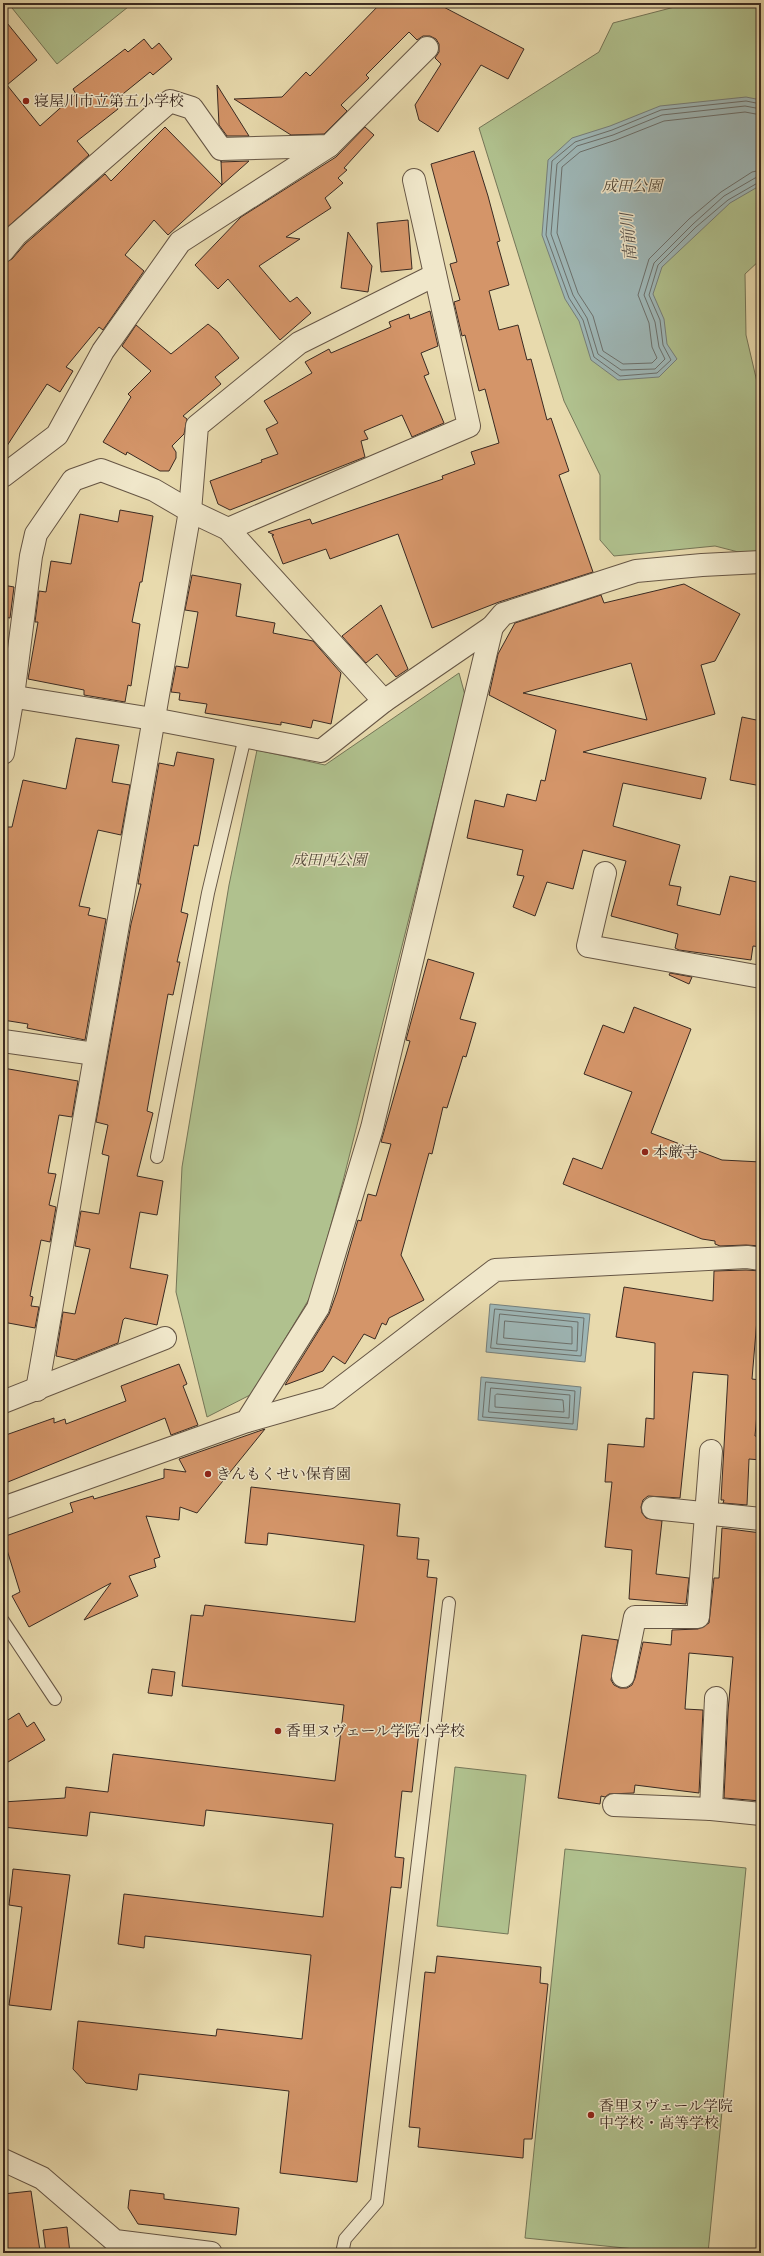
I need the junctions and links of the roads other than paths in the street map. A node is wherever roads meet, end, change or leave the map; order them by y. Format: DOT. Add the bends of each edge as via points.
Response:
graph roads {
  1 [pos="427,48"];
  2 [pos="329,146"];
  3 [pos="414,180"];
  4 [pos="3,251"];
  5 [pos="435,275"];
  6 [pos="3,476"];
  7 [pos="190,511"];
  8 [pos="228,529"];
  9 [pos="761,562"];
  10 [pos="492,627"];
  11 [pos="8,696"];
  12 [pos="384,701"];
  13 [pos="153,719"];
  14 [pos="245,737"];
  15 [pos="3,754"];
  16 [pos="606,873"];
  17 [pos="761,976"];
  18 [pos="3,1041"];
  19 [pos="95,1054"];
  20 [pos="157,1157"];
  21 [pos="761,1259"];
  22 [pos="165,1338"];
  23 [pos="37,1390"];
  24 [pos="3,1402"];
  25 [pos="247,1421"];
  26 [pos="711,1451"];
  27 [pos="3,1508"];
  28 [pos="652,1508"];
  29 [pos="706,1513"];
  30 [pos="761,1519"];
  31 [pos="449,1603"];
  32 [pos="3,1621"];
  33 [pos="623,1676"];
  34 [pos="716,1698"];
  35 [pos="55,1699"];
  36 [pos="614,1805"];
  37 [pos="711,1809"];
  38 [pos="761,1814"];
  39 [pos="3,2160"];
  40 [pos="116,2247"];
  41 [pos="211,2253"];
  42 [pos="342,2253"];
  1 -- 2 [label="street"];
  2 -- 4 [label="street" via="221,148 192,108 170,101 16,235"];
  2 -- 6 [label="street" via="180,242 103,351 57,435"];
  3 -- 5 [label="street"];
  5 -- 7 [label="street" via="299,343 197,426"];
  5 -- 8 [label="street" via="469,426"];
  7 -- 8 [label="street"];
  7 -- 11 [label="street" via="154,490 101,470 73,480 36,534"];
  7 -- 13 [label="street"];
  8 -- 12 [label="street"];
  9 -- 10 [label="street" via="636,571 504,614"];
  10 -- 12 [label="street"];
  10 -- 25 [label="street" via="372,1128 318,1308"];
  11 -- 13 [label="street"];
  11 -- 15 [label="street"];
  12 -- 14 [label="street" via="321,751"];
  13 -- 14 [label="street"];
  13 -- 19 [label="street"];
  14 -- 20 [label="lane" via="208,893"];
  16 -- 17 [label="street" via="588,946"];
  18 -- 19 [label="street"];
  19 -- 23 [label="street"];
  21 -- 25 [label="street" via="747,1257 495,1270 328,1398"];
  22 -- 23 [label="street"];
  23 -- 24 [label="street"];
  25 -- 27 [label="street"];
  26 -- 29 [label="street"];
  28 -- 29 [label="street"];
  29 -- 30 [label="street"];
  29 -- 33 [label="street" via="698,1617 635,1617"];
  31 -- 42 [label="lane" via="377,2202 345,2239"];
  32 -- 35 [label="lane"];
  34 -- 37 [label="street"];
  36 -- 37 [label="street"];
  37 -- 38 [label="street"];
  39 -- 40 [label="street" via="42,2178"];
  40 -- 41 [label="street"];
}
